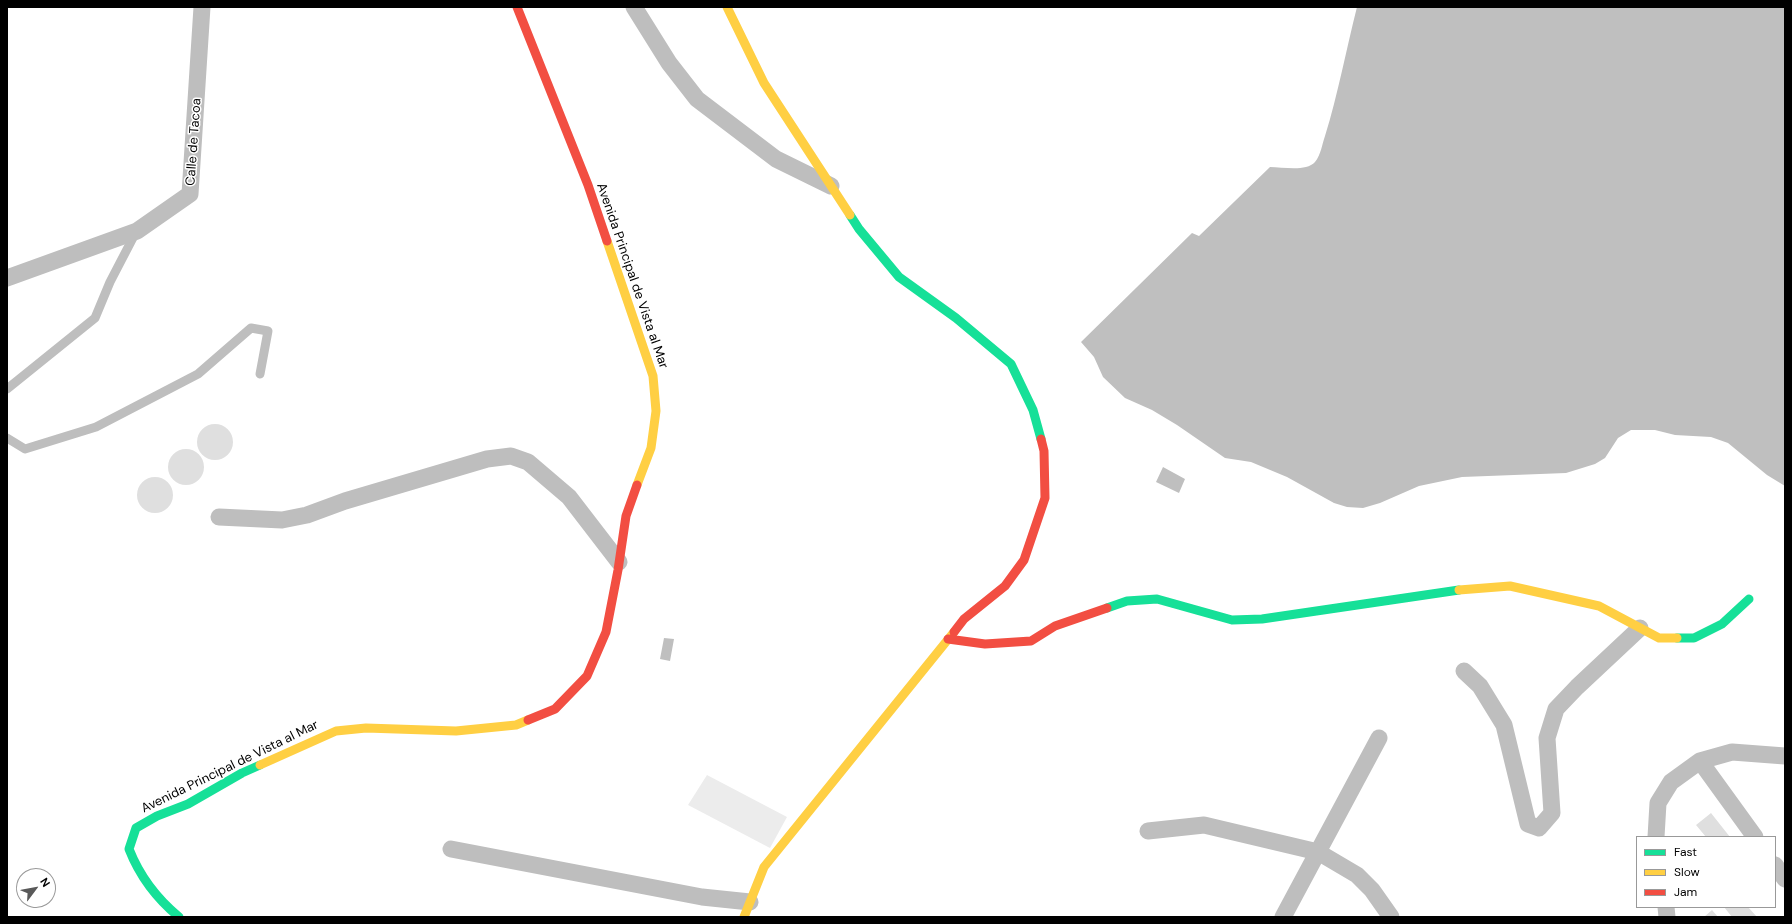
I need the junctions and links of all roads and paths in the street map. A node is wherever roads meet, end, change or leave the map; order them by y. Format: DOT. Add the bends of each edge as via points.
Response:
graph roads {
  1 [pos="202,7"];
  2 [pos="517,7"];
  3 [pos="634,7"];
  4 [pos="728,7"];
  5 [pos="831,186"];
  6 [pos="137,231"];
  7 [pos="7,278"];
  8 [pos="260,374"];
  9 [pos="7,389"];
  10 [pos="7,438"];
  11 [pos="219,517"];
  12 [pos="619,562"];
  13 [pos="1749,599"];
  14 [pos="1640,628"];
  15 [pos="948,639"];
  16 [pos="1464,671"];
  17 [pos="1380,738"];
  18 [pos="1785,756"];
  19 [pos="1700,761"];
  20 [pos="1148,831"];
  21 [pos="1656,836"];
  22 [pos="1754,836"];
  23 [pos="452,849"];
  24 [pos="1318,852"];
  25 [pos="1776,866"];
  26 [pos="1785,879"];
  27 [pos="747,909"];
  28 [pos="179,917"];
  29 [pos="1283,917"];
  30 [pos="1391,917"];
  1 -- 6 [label="street, Calle de Tacoa" via="190,194"];
  2 -- 12 [label="street, Avenida Principal de Vista al Mar" via="588,185 653,376 656,411 651,448 626,516"];
  3 -- 5 [label="street" via="669,62 697,98 776,159"];
  4 -- 5 [label="street" via="764,83"];
  5 -- 15 [label="street" via="859,229 899,277 956,318 1011,364 1033,410 1044,451 1045,498 1024,560 1005,586 964,619"];
  6 -- 7 [label="street, Calle de Tacoa"];
  6 -- 9 [label="lane" via="110,282 95,318"];
  8 -- 10 [label="lane" via="268,331 251,328 198,374 96,427 25,450"];
  11 -- 12 [label="street" via="282,520 308,515 346,501 487,459 511,456 528,462 569,497"];
  12 -- 28 [label="street, Avenida Principal de Vista al Mar" via="603,640 587,676 555,708 516,725 456,732 366,728 336,731 242,773 188,804 157,816 136,828 128,849 138,872 162,904"];
  13 -- 14 [label="street" via="1722,624 1694,638 1659,638"];
  14 -- 15 [label="street" via="1599,606 1510,586 1467,589 1262,619 1232,620 1157,599 1127,601 1055,626 1031,641 985,644"];
  14 -- 16 [label="street" via="1556,709 1547,738 1552,813 1539,828 1528,824 1504,725 1480,686"];
  15 -- 27 [label="street" via="764,867"];
  17 -- 24 [label="street"];
  18 -- 19 [label="street" via="1732,752"];
  19 -- 21 [label="street" via="1671,782 1658,803"];
  19 -- 22 [label="street"];
  20 -- 24 [label="street" via="1204,825"];
  23 -- 27 [label="street" via="702,897"];
  24 -- 29 [label="street"];
  24 -- 30 [label="street" via="1357,875 1372,890"];
  25 -- 26 [label="street"];
}
